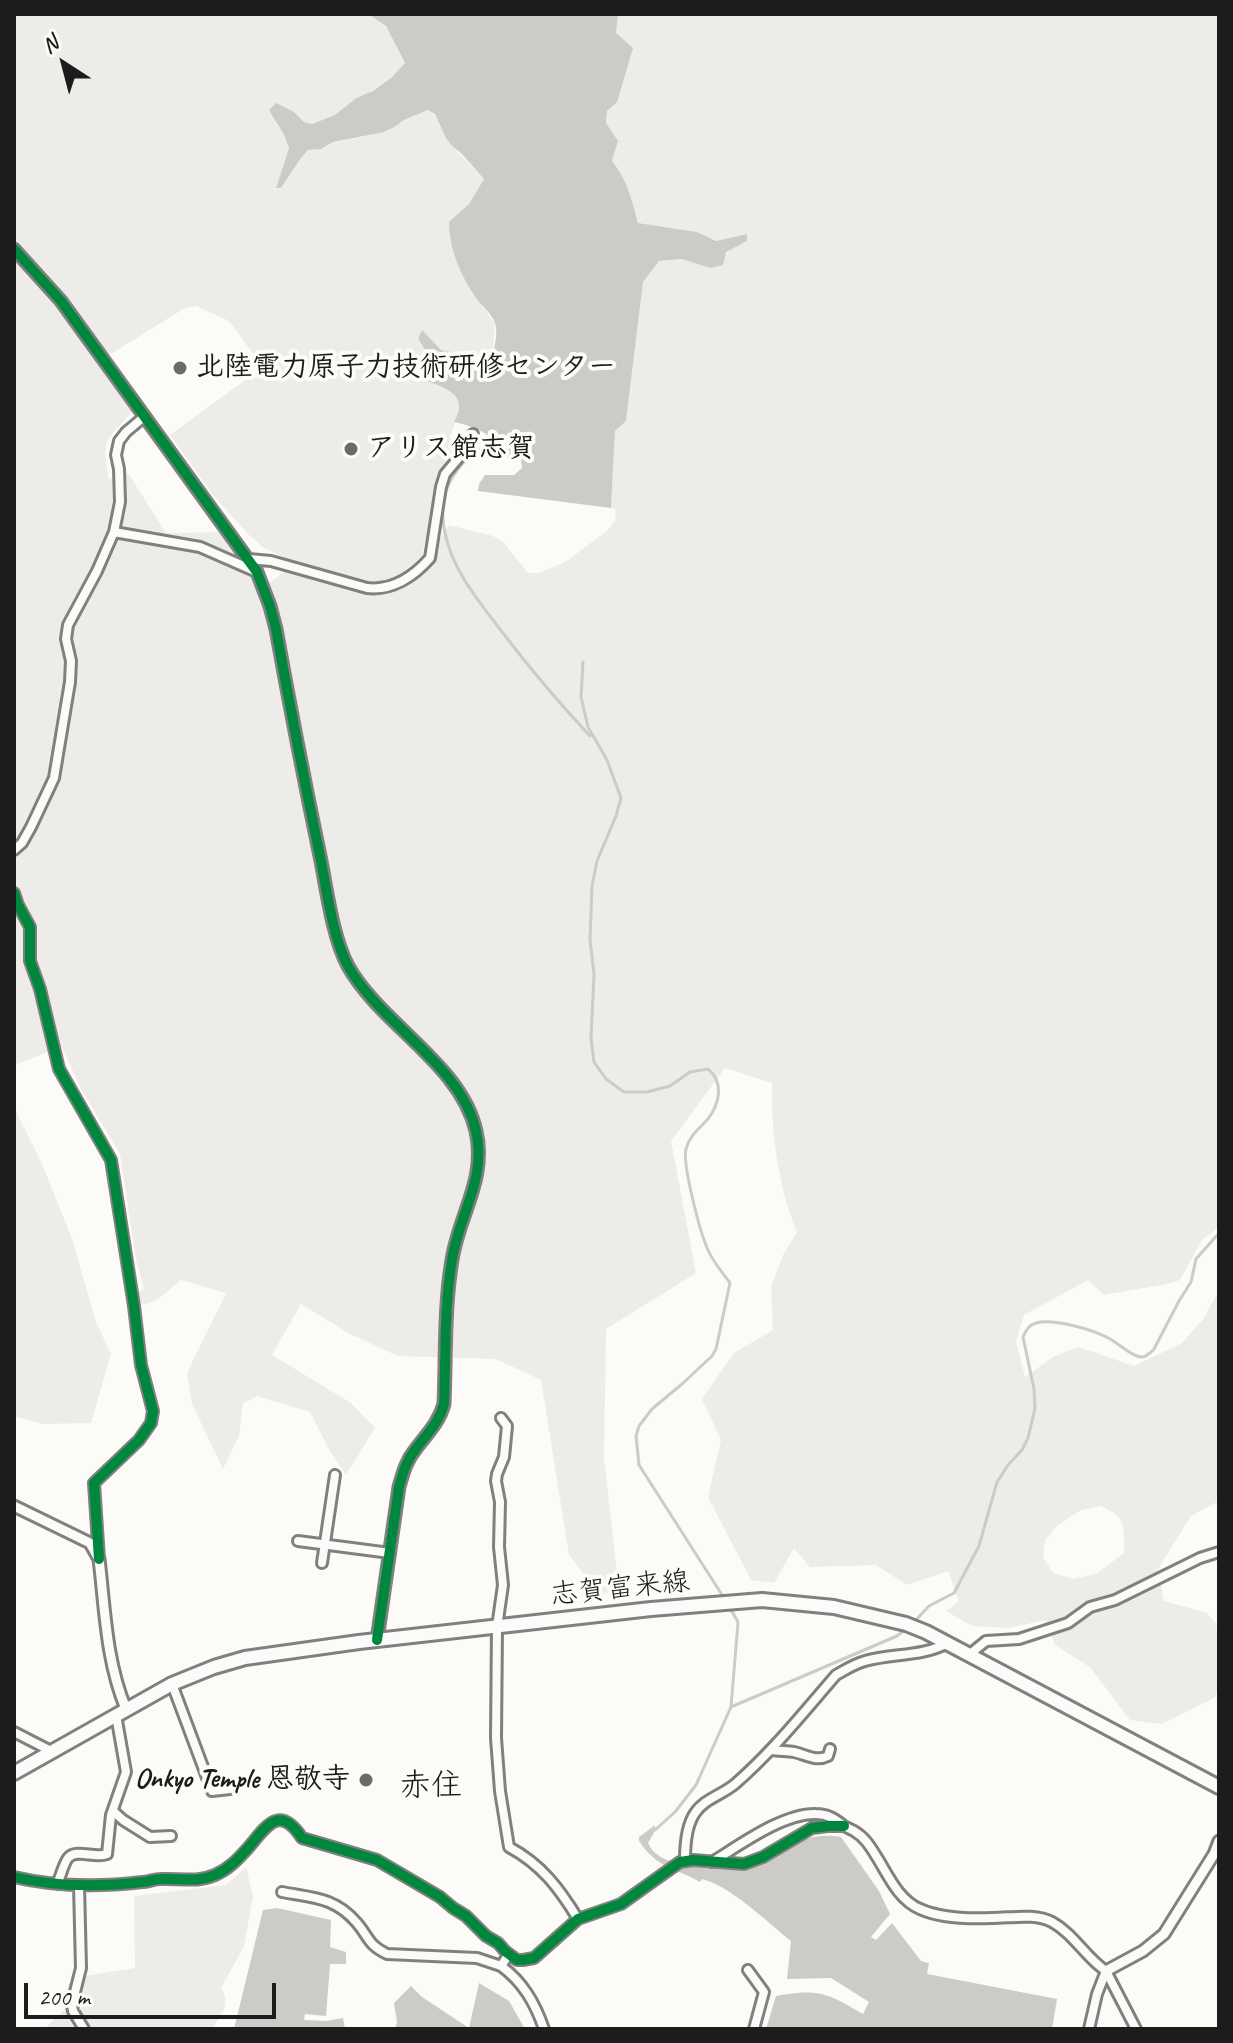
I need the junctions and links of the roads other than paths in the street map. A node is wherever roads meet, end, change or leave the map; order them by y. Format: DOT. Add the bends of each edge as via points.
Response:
graph roads {
  1 [pos="14,249"];
  2 [pos="145,416"];
  3 [pos="473,434"];
  4 [pos="114,532"];
  5 [pos="249,559"];
  6 [pos="257,572"];
  7 [pos="14,850"];
  8 [pos="14,893"];
  9 [pos="501,1418"];
  10 [pos="335,1475"];
  11 [pos="14,1506"];
  12 [pos="298,1541"];
  13 [pos="325,1545"];
  14 [pos="1219,1552"];
  15 [pos="390,1553"];
  16 [pos="99,1559"];
  17 [pos="322,1563"];
  18 [pos="497,1627"];
  19 [pos="377,1640"];
  20 [pos="948,1643"];
  21 [pos="970,1654"];
  22 [pos="172,1684"];
  23 [pos="121,1712"];
  24 [pos="14,1732"];
  25 [pos="830,1749"];
  26 [pos="772,1750"];
  27 [pos="53,1752"];
  28 [pos="14,1773"];
  29 [pos="236,1784"];
  30 [pos="1219,1787"];
  31 [pos="113,1811"];
  32 [pos="844,1826"];
  33 [pos="171,1836"];
  34 [pos="1219,1841"];
  35 [pos="682,1861"];
  36 [pos="712,1862"];
  37 [pos="14,1877"];
  38 [pos="57,1884"];
  39 [pos="79,1885"];
  40 [pos="282,1892"];
  41 [pos="578,1919"];
  42 [pos="509,1954"];
  43 [pos="501,1966"];
  44 [pos="748,1970"];
  45 [pos="1106,1971"];
  46 [pos="84,2029"];
  47 [pos="544,2029"];
  48 [pos="754,2029"];
  49 [pos="1089,2029"];
  50 [pos="1136,2029"];
  1 -- 2 [label="street" via="61,301"];
  2 -- 4 [label="street" via="119,441 120,502"];
  2 -- 5 [label="street"];
  3 -- 5 [label="street" via="445,474 430,558 400,582 367,588"];
  4 -- 6 [label="street" via="200,547"];
  4 -- 7 [label="street" via="68,625 70,682 54,778"];
  5 -- 6 [label="street"];
  6 -- 15 [label="street" via="276,629 340,950 372,1001 459,1092 479,1150 474,1190 451,1263 444,1404 405,1465"];
  8 -- 16 [label="street" via="30,927 30,961 59,1069 111,1160 141,1365 153,1411 139,1440 94,1483"];
  9 -- 18 [label="street" via="507,1426 496,1481 503,1585"];
  10 -- 13 [label="street"];
  11 -- 16 [label="street" via="90,1543"];
  12 -- 13 [label="street"];
  13 -- 15 [label="street"];
  13 -- 17 [label="street"];
  14 -- 21 [label="street" via="1090,1607 1068,1623 1019,1639 986,1641"];
  15 -- 19 [label="street"];
  16 -- 23 [label="street"];
  18 -- 19 [label="main road, 志賀富来線"];
  18 -- 20 [label="main road, 志賀富来線" via="762,1600 803,1602 883,1618"];
  18 -- 41 [label="street" via="496,1738 509,1847 558,1886"];
  19 -- 22 [label="main road, 志賀富来線" via="235,1661"];
  20 -- 21 [label="main road, 志賀富来線"];
  20 -- 26 [label="street" via="928,1652 849,1667 836,1675"];
  21 -- 30 [label="main road, 志賀富来線"];
  22 -- 23 [label="main road, 志賀富来線"];
  22 -- 29 [label="street" via="212,1791"];
  23 -- 27 [label="main road, 志賀富来線"];
  23 -- 31 [label="street" via="126,1772"];
  24 -- 27 [label="street"];
  25 -- 26 [label="street" via="821,1759"];
  26 -- 35 [label="street" via="692,1816"];
  27 -- 28 [label="main road, 志賀富来線"];
  31 -- 33 [label="street" via="150,1837"];
  31 -- 38 [label="street" via="107,1854 68,1857"];
  32 -- 36 [label="street" via="812,1828 744,1864"];
  32 -- 36 [label="street" via="831,1817 808,1815 766,1829"];
  32 -- 45 [label="street" via="869,1843 910,1904 941,1915 1051,1921"];
  34 -- 45 [label="street" via="1164,1934"];
  35 -- 36 [label="street"];
  35 -- 41 [label="street" via="621,1904"];
  37 -- 38 [label="street"];
  38 -- 39 [label="street"];
  39 -- 42 [label="street" via="212,1877 235,1862 264,1827 282,1820 293,1824 302,1838 377,1860 411,1879 466,1916"];
  39 -- 46 [label="street" via="81,1968 72,2004"];
  40 -- 43 [label="street" via="340,1907 374,1948 387,1954 477,1958"];
  41 -- 42 [label="street" via="534,1958 517,1960"];
  42 -- 43 [label="street"];
  43 -- 47 [label="street" via="523,1987"];
  44 -- 48 [label="street" via="764,1992"];
  45 -- 49 [label="street"];
  45 -- 50 [label="street"];
}
